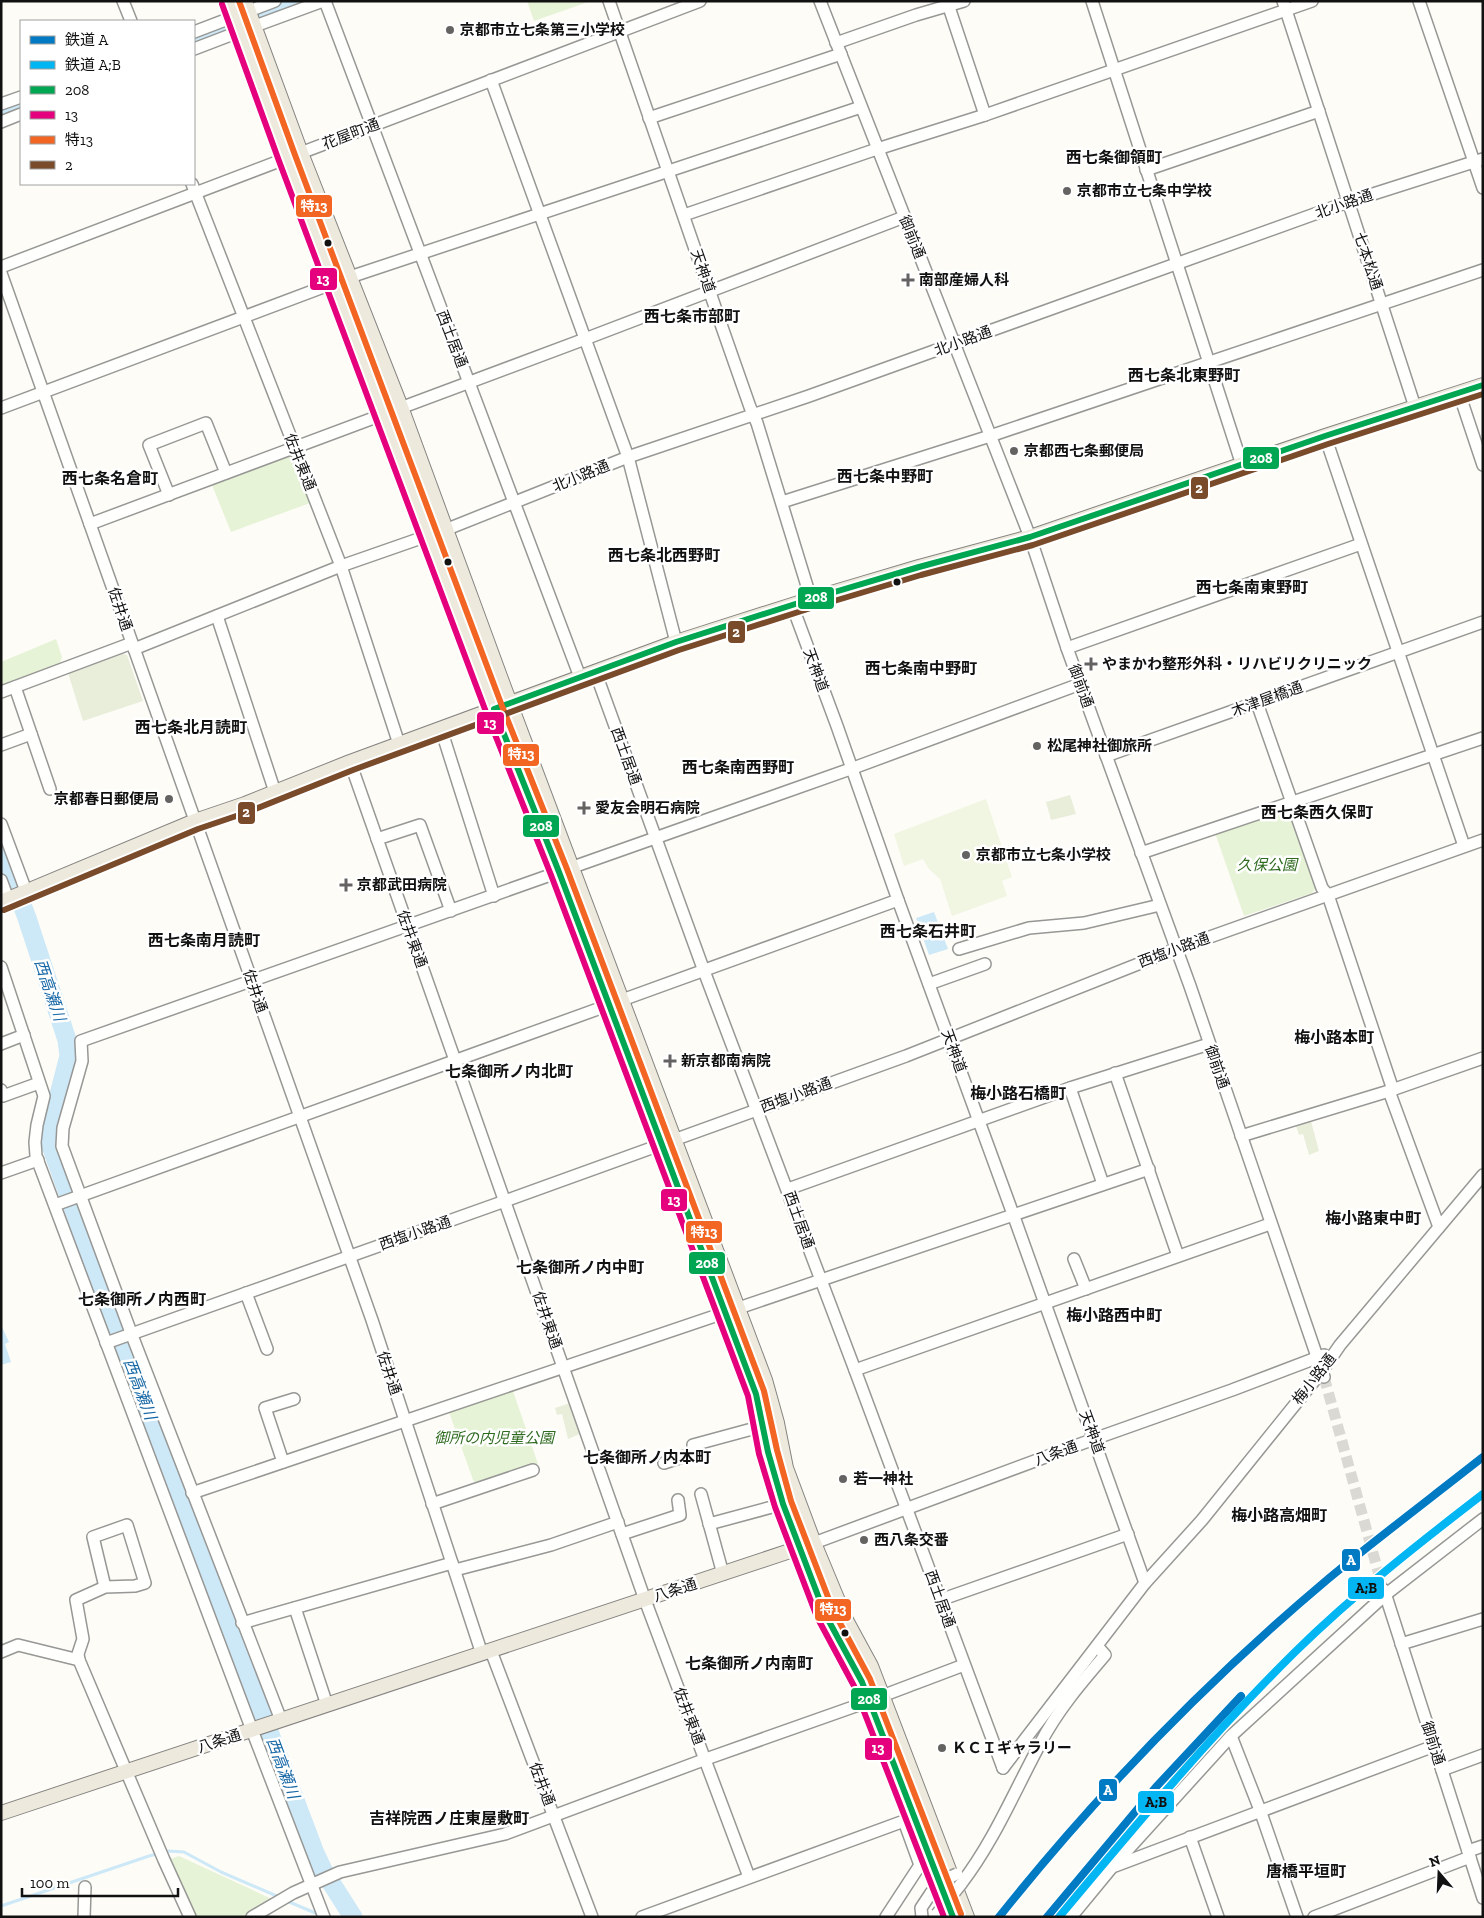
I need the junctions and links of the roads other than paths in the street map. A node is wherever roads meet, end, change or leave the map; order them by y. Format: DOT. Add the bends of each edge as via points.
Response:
graph roads {
  1 [pos="123,1"];
  2 [pos="230,1"];
  3 [pos="274,1"];
  4 [pos="324,1"];
  5 [pos="609,1"];
  6 [pos="820,1"];
  7 [pos="964,1"];
  8 [pos="1092,1"];
  9 [pos="1312,1"];
  10 [pos="1418,1"];
  11 [pos="693,2"];
  12 [pos="948,4"];
  13 [pos="1284,6"];
  14 [pos="243,9"];
  15 [pos="131,20"];
  16 [pos="255,26"];
  17 [pos="241,31"];
  18 [pos="195,32"];
  19 [pos="620,32"];
  20 [pos="195,49"];
  21 [pos="839,49"];
  22 [pos="1114,71"];
  23 [pos="491,80"];
  24 [pos="20,97"];
  25 [pos="1,104"];
  26 [pos="861,106"];
  27 [pos="1319,111"];
  28 [pos="20,114"];
  29 [pos="985,116"];
  30 [pos="649,118"];
  31 [pos="1,122"];
  32 [pos="372,126"];
  33 [pos="878,149"];
  34 [pos="301,153"];
  35 [pos="287,158"];
  36 [pos="1478,161"];
  37 [pos="668,170"];
  38 [pos="1146,170"];
  39 [pos="1483,188"];
  40 [pos="194,189"];
  41 [pos="1348,202"];
  42 [pos="538,214"];
  43 [pos="684,216"];
  44 [pos="904,217"];
  45 [pos="419,253"];
  46 [pos="1176,264"];
  47 [pos="1,266"];
  48 [pos="1483,270"];
  49 [pos="1,273"];
  50 [pos="350,277"];
  51 [pos="335,283"];
  52 [pos="710,292"];
  53 [pos="1382,304"];
  54 [pos="243,317"];
  55 [pos="584,339"];
  56 [pos="954,344"];
  57 [pos="1209,362"];
  58 [pos="468,382"];
  59 [pos="1483,385"];
  60 [pos="43,392"];
  61 [pos="1459,393"];
  62 [pos="401,407"];
  63 [pos="1415,407"];
  64 [pos="1,408"];
  65 [pos="384,414"];
  66 [pos="754,415"];
  67 [pos="990,436"];
  68 [pos="1325,436"];
  69 [pos="294,448"];
  70 [pos="628,457"];
  71 [pos="1242,465"];
  72 [pos="1483,465"];
  73 [pos="226,473"];
  74 [pos="169,494"];
  75 [pos="514,502"];
  76 [pos="782,502"];
  77 [pos="90,524"];
  78 [pos="445,530"];
  79 [pos="430,534"];
  80 [pos="1030,537"];
  81 [pos="1361,544"];
  82 [pos="341,566"];
  83 [pos="811,598"];
  84 [pos="792,605"];
  85 [pos="216,616"];
  86 [pos="1483,622"];
  87 [pos="676,642"];
  88 [pos="133,646"];
  89 [pos="1067,648"];
  90 [pos="1399,653"];
  91 [pos="595,671"];
  92 [pos="580,677"];
  93 [pos="1080,684"];
  94 [pos="15,687"];
  95 [pos="1,692"];
  96 [pos="510,703"];
  97 [pos="1257,703"];
  98 [pos="494,709"];
  99 [pos="441,729"];
  100 [pos="31,734"];
  101 [pos="1483,738"];
  102 [pos="399,744"];
  103 [pos="1,745"];
  104 [pos="1433,755"];
  105 [pos="1106,756"];
  106 [pos="350,762"];
  107 [pos="852,768"];
  108 [pos="50,789"];
  109 [pos="275,792"];
  110 [pos="1291,803"];
  111 [pos="195,821"];
  112 [pos="1,824"];
  113 [pos="655,838"];
  114 [pos="377,839"];
  115 [pos="1483,840"];
  116 [pos="1464,846"];
  117 [pos="1141,853"];
  118 [pos="566,870"];
  119 [pos="1,880"];
  120 [pos="26,891"];
  121 [pos="1328,895"];
  122 [pos="494,896"];
  123 [pos="7,899"];
  124 [pos="898,900"];
  125 [pos="1160,905"];
  126 [pos="451,911"];
  127 [pos="408,926"];
  128 [pos="1176,949"];
  129 [pos="959,950"];
  130 [pos="985,964"];
  131 [pos="1,967"];
  132 [pos="704,970"];
  133 [pos="251,981"];
  134 [pos="929,984"];
  135 [pos="622,1000"];
  136 [pos="609,1005"];
  137 [pos="24,1036"];
  138 [pos="950,1039"];
  139 [pos="1,1044"];
  140 [pos="1209,1044"];
  141 [pos="1483,1058"];
  142 [pos="456,1061"];
  143 [pos="1115,1073"];
  144 [pos="40,1083"];
  145 [pos="1070,1088"];
  146 [pos="1,1090"];
  147 [pos="1391,1090"];
  148 [pos="758,1109"];
  149 [pos="300,1118"];
  150 [pos="978,1120"];
  151 [pos="1241,1136"];
  152 [pos="675,1140"];
  153 [pos="661,1144"];
  154 [pos="38,1160"];
  155 [pos="1149,1169"];
  156 [pos="1,1173"];
  157 [pos="1483,1175"];
  158 [pos="1103,1184"];
  159 [pos="788,1189"];
  160 [pos="80,1196"];
  161 [pos="505,1201"];
  162 [pos="55,1205"];
  163 [pos="1013,1214"];
  164 [pos="1270,1224"];
  165 [pos="1439,1227"];
  166 [pos="348,1256"];
  167 [pos="1178,1256"];
  168 [pos="1074,1259"];
  169 [pos="820,1279"];
  170 [pos="1086,1289"];
  171 [pos="246,1293"];
  172 [pos="1045,1303"];
  173 [pos="738,1307"];
  174 [pos="725,1312"];
  175 [pos="132,1333"];
  176 [pos="106,1343"];
  177 [pos="1340,1345"];
  178 [pos="267,1349"];
  179 [pos="1318,1358"];
  180 [pos="564,1367"];
  181 [pos="855,1370"];
  182 [pos="1323,1374"];
  183 [pos="294,1399"];
  184 [pos="405,1420"];
  185 [pos="763,1426"];
  186 [pos="1094,1439"];
  187 [pos="283,1462"];
  188 [pos="664,1463"];
  189 [pos="533,1470"];
  190 [pos="192,1493"];
  191 [pos="701,1494"];
  192 [pos="678,1500"];
  193 [pos="432,1504"];
  194 [pos="783,1504"];
  195 [pos="907,1509"];
  196 [pos="1483,1519"];
  197 [pos="709,1524"];
  198 [pos="620,1528"];
  199 [pos="1128,1534"];
  200 [pos="807,1545"];
  201 [pos="453,1567"];
  202 [pos="723,1574"];
  203 [pos="1146,1583"];
  204 [pos="105,1587"];
  205 [pos="1384,1592"];
  206 [pos="645,1600"];
  207 [pos="940,1600"];
  208 [pos="295,1608"];
  209 [pos="1483,1619"];
  210 [pos="242,1623"];
  211 [pos="1401,1644"];
  212 [pos="1097,1646"];
  213 [pos="1,1652"];
  214 [pos="486,1652"];
  215 [pos="79,1660"];
  216 [pos="964,1665"];
  217 [pos="876,1698"];
  218 [pos="327,1705"];
  219 [pos="281,1720"];
  220 [pos="252,1730"];
  221 [pos="1231,1736"];
  222 [pos="1434,1746"];
  223 [pos="1483,1755"];
  224 [pos="706,1759"];
  225 [pos="1003,1768"];
  226 [pos="1442,1770"];
  227 [pos="127,1772"];
  228 [pos="1260,1810"];
  229 [pos="1,1813"];
  230 [pos="554,1816"];
  231 [pos="1190,1837"];
  232 [pos="1483,1846"];
  233 [pos="1469,1854"];
  234 [pos="1113,1866"];
  235 [pos="750,1877"];
  236 [pos="959,1879"];
  237 [pos="314,1883"];
  238 [pos="85,1887"];
  239 [pos="1483,1898"];
  240 [pos="322,1912"];
  241 [pos="936,1915"];
  242 [pos="84,1917"];
  243 [pos="190,1917"];
  244 [pos="252,1917"];
  245 [pos="592,1917"];
  246 [pos="642,1917"];
  247 [pos="886,1917"];
  248 [pos="922,1917"];
  249 [pos="953,1917"];
  250 [pos="967,1917"];
  251 [pos="1071,1917"];
  252 [pos="1218,1917"];
  253 [pos="1297,1917"];
  254 [pos="1314,1917"];
  1 -- 15 [label="street"];
  2 -- 14 [label="main road"];
  3 -- 14 [label="street"];
  4 -- 16 [label="street"];
  4 -- 32 [label="street, 西土居通"];
  5 -- 19 [label="street, 天神道"];
  6 -- 21 [label="street, 御前通"];
  7 -- 12 [label="street"];
  8 -- 22 [label="street"];
  9 -- 13 [label="street"];
  10 -- 36 [label="street"];
  11 -- 19 [label="street, 花屋町通"];
  12 -- 21 [label="street"];
  12 -- 29 [label="street"];
  13 -- 22 [label="street"];
  13 -- 27 [label="street, 七本松通"];
  14 -- 16 [label="main road"];
  14 -- 17 [label="main road"];
  14 -- 18 [label="street"];
  16 -- 34 [label="main road"];
  17 -- 20 [label="street"];
  17 -- 35 [label="main road"];
  19 -- 23 [label="street, 花屋町通"];
  19 -- 30 [label="street, 天神道"];
  21 -- 26 [label="street, 御前通"];
  21 -- 30 [label="street"];
  22 -- 29 [label="street"];
  22 -- 38 [label="street"];
  23 -- 32 [label="street, 花屋町通"];
  23 -- 42 [label="street"];
  24 -- 25 [label="street"];
  26 -- 33 [label="street, 御前通"];
  26 -- 37 [label="street"];
  27 -- 38 [label="street"];
  27 -- 41 [label="street, 七本松通"];
  28 -- 31 [label="street"];
  29 -- 33 [label="street"];
  30 -- 37 [label="street, 天神道"];
  32 -- 34 [label="street, 花屋町通"];
  32 -- 45 [label="street, 西土居通"];
  33 -- 43 [label="street"];
  33 -- 44 [label="street, 御前通"];
  34 -- 35 [label="street, 花屋町通"];
  34 -- 50 [label="main road"];
  35 -- 40 [label="street, 花屋町通"];
  35 -- 51 [label="main road"];
  36 -- 39 [label="street"];
  36 -- 41 [label="street, 北小路通"];
  37 -- 42 [label="street"];
  37 -- 43 [label="street, 天神道"];
  38 -- 46 [label="street"];
  40 -- 47 [label="street, 花屋町通"];
  40 -- 54 [label="street, 佐井東通"];
  41 -- 46 [label="street, 北小路通"];
  41 -- 53 [label="street, 七本松通"];
  42 -- 45 [label="street"];
  42 -- 55 [label="street"];
  43 -- 52 [label="street, 天神道"];
  44 -- 52 [label="street"];
  44 -- 56 [label="street, 御前通"];
  45 -- 50 [label="street"];
  45 -- 58 [label="street, 西土居通"];
  46 -- 56 [label="street, 北小路通"];
  46 -- 57 [label="street"];
  48 -- 53 [label="street"];
  49 -- 60 [label="street, 佐井通"];
  50 -- 51 [label="street"];
  50 -- 62 [label="main road"];
  51 -- 54 [label="street"];
  51 -- 65 [label="main road"];
  52 -- 55 [label="street"];
  52 -- 66 [label="street, 天神道"];
  53 -- 57 [label="street"];
  53 -- 63 [label="street, 七本松通"];
  54 -- 60 [label="street"];
  54 -- 69 [label="street, 佐井東通"];
  55 -- 58 [label="street"];
  55 -- 70 [label="street"];
  56 -- 66 [label="street, 北小路通"];
  56 -- 67 [label="street, 御前通"];
  57 -- 67 [label="street"];
  57 -- 71 [label="street"];
  58 -- 62 [label="street"];
  58 -- 75 [label="street, 西土居通"];
  59 -- 61 [label="main road"];
  60 -- 64 [label="street"];
  60 -- 77 [label="street, 佐井通"];
  61 -- 63 [label="main road"];
  61 -- 72 [label="street"];
  62 -- 65 [label="street"];
  62 -- 78 [label="main road"];
  63 -- 68 [label="main road"];
  65 -- 69 [label="street"];
  65 -- 79 [label="main road"];
  66 -- 70 [label="street, 北小路通"];
  66 -- 76 [label="street, 天神道"];
  67 -- 76 [label="street"];
  67 -- 80 [label="street, 御前通"];
  68 -- 71 [label="main road"];
  68 -- 81 [label="street"];
  69 -- 73 [label="street"];
  69 -- 82 [label="street, 佐井東通"];
  70 -- 75 [label="street, 北小路通"];
  70 -- 87 [label="street"];
  71 -- 80 [label="main road"];
  73 -- 74 [label="street"];
  73 -- 74 [label="street" via="206,422 149,445"];
  74 -- 77 [label="street"];
  75 -- 78 [label="street, 北小路通"];
  75 -- 92 [label="street, 西土居通"];
  76 -- 83 [label="street, 天神道"];
  77 -- 88 [label="street, 佐井通"];
  78 -- 96 [label="main road"];
  79 -- 82 [label="street"];
  79 -- 98 [label="main road"];
  80 -- 83 [label="main road"];
  80 -- 89 [label="street, 御前通"];
  81 -- 89 [label="street"];
  81 -- 90 [label="street"];
  82 -- 85 [label="street"];
  82 -- 102 [label="street, 佐井東通"];
  83 -- 84 [label="main road"];
  84 -- 87 [label="main road"];
  84 -- 107 [label="street, 天神道"];
  85 -- 88 [label="street"];
  85 -- 109 [label="street"];
  86 -- 90 [label="street, 木津屋橋通"];
  87 -- 91 [label="main road"];
  88 -- 94 [label="street"];
  88 -- 111 [label="street, 佐井通"];
  89 -- 93 [label="street, 御前通"];
  90 -- 97 [label="street, 木津屋橋通"];
  90 -- 104 [label="street"];
  91 -- 92 [label="main road"];
  91 -- 113 [label="street, 西土居通"];
  92 -- 96 [label="main road"];
  93 -- 105 [label="street, 御前通"];
  93 -- 107 [label="street"];
  94 -- 95 [label="street"];
  94 -- 100 [label="street"];
  96 -- 98 [label="main road"];
  96 -- 118 [label="main road"];
  97 -- 105 [label="street, 木津屋橋通"];
  97 -- 110 [label="street"];
  98 -- 99 [label="main road"];
  98 -- 118 [label="main road"];
  99 -- 102 [label="main road"];
  99 -- 122 [label="street"];
  100 -- 103 [label="street"];
  100 -- 108 [label="street"];
  101 -- 104 [label="street"];
  102 -- 106 [label="main road"];
  104 -- 110 [label="street"];
  104 -- 116 [label="street"];
  105 -- 117 [label="street, 御前通"];
  106 -- 109 [label="main road"];
  106 -- 114 [label="street, 佐井東通"];
  107 -- 113 [label="street"];
  107 -- 124 [label="street, 天神道"];
  109 -- 111 [label="main road"];
  110 -- 117 [label="street"];
  110 -- 121 [label="street" via="1322,888"];
  111 -- 120 [label="main road"];
  111 -- 133 [label="street, 佐井通"];
  112 -- 120 [label="street"];
  113 -- 118 [label="street"];
  113 -- 132 [label="street, 西土居通"];
  114 -- 126 [label="street" via="420,826"];
  114 -- 127 [label="street, 佐井東通"];
  115 -- 116 [label="street, 西塩小路通"];
  116 -- 121 [label="street, 西塩小路通"];
  117 -- 125 [label="street, 御前通"];
  118 -- 122 [label="street"];
  118 -- 135 [label="main road"];
  118 -- 136 [label="main road"];
  119 -- 123 [label="street"];
  120 -- 123 [label="main road"];
  121 -- 128 [label="street, 西塩小路通"];
  121 -- 147 [label="street"];
  122 -- 126 [label="street"];
  124 -- 132 [label="street"];
  124 -- 134 [label="street, 天神道"];
  125 -- 128 [label="street, 御前通"];
  125 -- 129 [label="street" via="1084,923 1029,928"];
  126 -- 127 [label="street"];
  127 -- 133 [label="street"];
  127 -- 142 [label="street, 佐井東通"];
  128 -- 138 [label="street, 西塩小路通"];
  128 -- 140 [label="street, 御前通"];
  130 -- 134 [label="street"];
  131 -- 137 [label="street"];
  132 -- 135 [label="street"];
  132 -- 148 [label="street, 西土居通"];
  133 -- 149 [label="street, 佐井通"];
  133 -- 160 [label="street" via="81,1041 82,1062 62,1128 62,1146"];
  134 -- 138 [label="street, 天神道"];
  135 -- 152 [label="main road"];
  136 -- 142 [label="street"];
  136 -- 153 [label="main road"];
  137 -- 139 [label="street"];
  137 -- 144 [label="street"];
  138 -- 148 [label="street, 西塩小路通"];
  138 -- 150 [label="street, 天神道"];
  140 -- 143 [label="street"];
  140 -- 151 [label="street, 御前通"];
  141 -- 147 [label="street"];
  142 -- 149 [label="street"];
  142 -- 161 [label="street, 佐井東通"];
  143 -- 145 [label="street"];
  143 -- 155 [label="street"];
  144 -- 146 [label="street" via="4,1096"];
  144 -- 154 [label="street" via="44,1096 36,1125"];
  145 -- 150 [label="street"];
  145 -- 158 [label="street"];
  147 -- 151 [label="street"];
  147 -- 165 [label="street"];
  148 -- 152 [label="street, 西塩小路通"];
  148 -- 159 [label="street, 西土居通"];
  149 -- 160 [label="street"];
  149 -- 166 [label="street, 佐井通"];
  150 -- 159 [label="street"];
  150 -- 163 [label="street, 天神道"];
  151 -- 164 [label="street, 御前通"];
  152 -- 153 [label="street, 西塩小路通"];
  152 -- 173 [label="main road"];
  153 -- 161 [label="street, 西塩小路通"];
  153 -- 174 [label="main road"];
  154 -- 156 [label="street"];
  154 -- 162 [label="street"];
  155 -- 158 [label="street"];
  155 -- 167 [label="street"];
  157 -- 165 [label="street, 梅小路通"];
  158 -- 163 [label="street"];
  159 -- 169 [label="street, 西土居通"];
  160 -- 162 [label="street"];
  160 -- 175 [label="street"];
  161 -- 166 [label="street, 西塩小路通"];
  161 -- 180 [label="street, 佐井東通"];
  162 -- 176 [label="street"];
  163 -- 169 [label="street"];
  163 -- 172 [label="street, 天神道"];
  164 -- 167 [label="street"];
  164 -- 179 [label="street, 御前通"];
  165 -- 177 [label="street, 梅小路通"];
  166 -- 171 [label="street, 西塩小路通"];
  166 -- 184 [label="street, 佐井通"];
  167 -- 170 [label="street"];
  168 -- 170 [label="street"];
  169 -- 173 [label="street"];
  169 -- 181 [label="street, 西土居通"];
  170 -- 172 [label="street"];
  171 -- 175 [label="street, 西塩小路通"];
  171 -- 178 [label="street"];
  172 -- 181 [label="street"];
  172 -- 186 [label="street, 天神道"];
  173 -- 174 [label="street"];
  173 -- 200 [label="main road" via="765,1380"];
  174 -- 180 [label="street"];
  174 -- 185 [label="main road" via="756,1394"];
  175 -- 176 [label="street, 西塩小路通"];
  175 -- 190 [label="street"];
  176 -- 220 [label="street"];
  177 -- 179 [label="street, 八条通"];
  177 -- 182 [label="street, 梅小路通"];
  179 -- 182 [label="street, 御前通"];
  179 -- 186 [label="street, 八条通"];
  180 -- 184 [label="street"];
  180 -- 198 [label="street, 佐井東通"];
  181 -- 195 [label="street, 西土居通"];
  182 -- 203 [label="street, 梅小路通"];
  183 -- 187 [label="street" via="265,1408"];
  184 -- 187 [label="street"];
  184 -- 193 [label="street, 佐井通"];
  185 -- 188 [label="street" via="693,1445 694,1453"];
  185 -- 194 [label="main road"];
  186 -- 195 [label="street, 八条通"];
  186 -- 199 [label="street, 天神道"];
  187 -- 190 [label="street"];
  189 -- 193 [label="street"];
  190 -- 210 [label="street"];
  191 -- 197 [label="street"];
  192 -- 198 [label="street" via="680,1515"];
  193 -- 201 [label="street, 佐井通"];
  194 -- 197 [label="street"];
  194 -- 200 [label="main road"];
  195 -- 200 [label="street, 八条通"];
  195 -- 207 [label="street, 西土居通"];
  196 -- 205 [label="street"];
  197 -- 202 [label="street"];
  198 -- 201 [label="street"];
  198 -- 206 [label="street, 佐井東通"];
  199 -- 203 [label="street, 天神道"];
  199 -- 207 [label="street"];
  200 -- 202 [label="main road, 八条通"];
  200 -- 217 [label="main road" via="870,1666"];
  201 -- 208 [label="street"];
  201 -- 214 [label="street, 佐井通"];
  202 -- 206 [label="main road, 八条通"];
  203 -- 212 [label="street, 梅小路通"];
  204 -- 204 [label="street" via="145,1583 127,1525 93,1537"];
  204 -- 215 [label="street" via="76,1600 83,1639"];
  205 -- 211 [label="street, 御前通"];
  205 -- 221 [label="street"];
  206 -- 214 [label="main road, 八条通"];
  206 -- 224 [label="street, 佐井東通"];
  207 -- 216 [label="street, 西土居通"];
  208 -- 210 [label="street"];
  208 -- 218 [label="street"];
  209 -- 211 [label="street"];
  210 -- 219 [label="street"];
  211 -- 222 [label="street, 御前通"];
  212 -- 225 [label="street, 梅小路通"];
  212 -- 236 [label="street" via="1104,1654 1040,1742 996,1830 973,1868"];
  213 -- 215 [label="street" via="18,1645"];
  214 -- 218 [label="main road, 八条通"];
  214 -- 230 [label="street, 佐井通"];
  215 -- 227 [label="street"];
  216 -- 217 [label="street"];
  216 -- 225 [label="street, 西土居通"];
  217 -- 224 [label="street"];
  217 -- 249 [label="main road"];
  217 -- 250 [label="main road"];
  218 -- 219 [label="main road, 八条通"];
  219 -- 220 [label="main road, 八条通"];
  220 -- 227 [label="main road, 八条通"];
  220 -- 237 [label="street"];
  221 -- 228 [label="street"];
  221 -- 234 [label="street"];
  222 -- 226 [label="street, 御前通"];
  222 -- 228 [label="street"];
  223 -- 226 [label="street"];
  224 -- 230 [label="street"];
  224 -- 235 [label="street, 佐井東通"];
  226 -- 233 [label="street, 御前通"];
  227 -- 229 [label="main road, 八条通"];
  227 -- 243 [label="street"];
  228 -- 231 [label="street"];
  228 -- 253 [label="street"];
  230 -- 237 [label="street" via="505,1834 337,1874"];
  230 -- 245 [label="street, 佐井通"];
  231 -- 234 [label="street"];
  231 -- 252 [label="street"];
  232 -- 233 [label="street"];
  233 -- 239 [label="street, 御前通"];
  233 -- 254 [label="street"];
  234 -- 251 [label="street"];
  235 -- 246 [label="street"];
  235 -- 247 [label="street" via="904,1821 920,1865"];
  236 -- 241 [label="street, bridge"];
  236 -- 248 [label="street, bridge" via="941,1881 921,1908"];
  237 -- 240 [label="street"];
  237 -- 244 [label="street"];
  238 -- 242 [label="street"];
}
